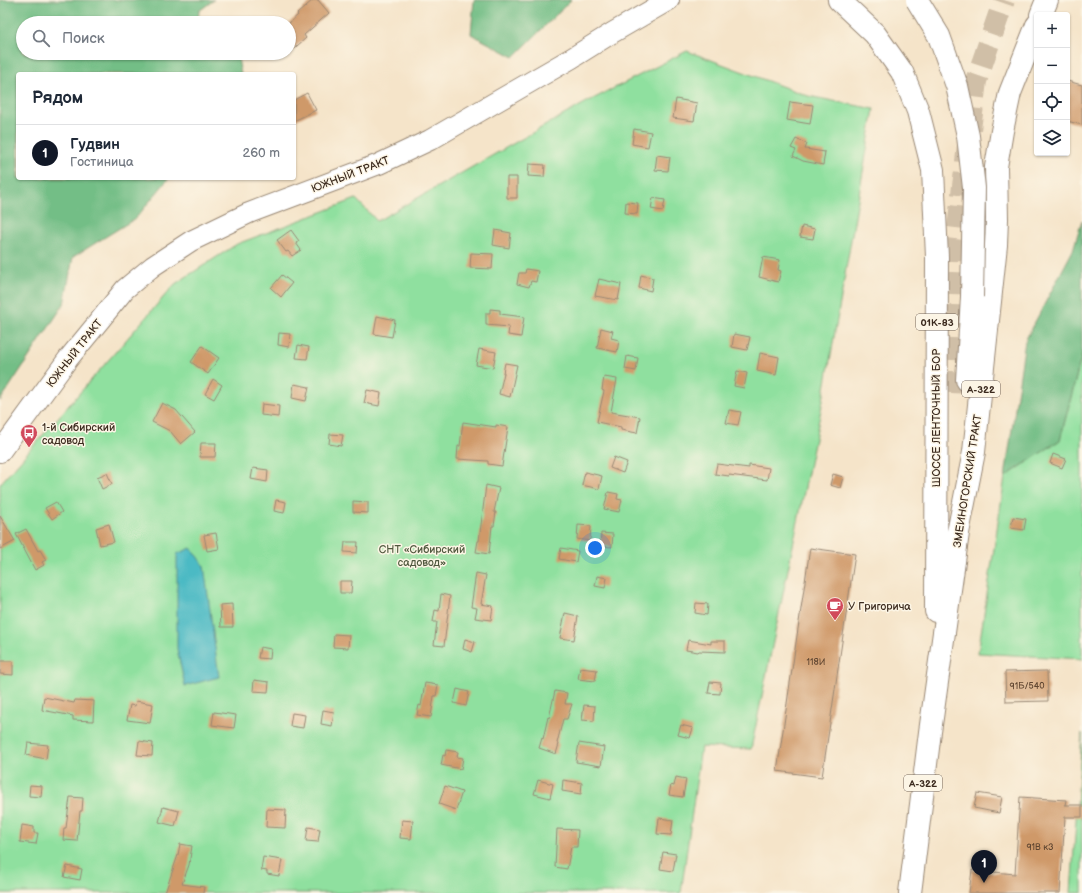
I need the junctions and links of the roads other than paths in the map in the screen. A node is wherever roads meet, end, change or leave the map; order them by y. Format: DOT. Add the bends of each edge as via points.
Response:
graph roads {
  1 [pos="669,0"];
  2 [pos="839,0"];
  3 [pos="917,0"];
  4 [pos="1047,0"];
  5 [pos="1042,12"];
  6 [pos="1034,33"];
  7 [pos="950,393"];
  8 [pos="0,452"];
  9 [pos="958,533"];
  10 [pos="936,586"];
  11 [pos="938,674"];
  12 [pos="910,893"];
  1 -- 8 [label="main road, ЮЖНЫЙ ТРАКТ" via="430,140 379,164 249,213 191,241 153,266 125,289 68,359"];
  2 -- 10 [label="highway, ШОССЕ ЛЕНТОЧНЫЙ БОР / 01К-83" via="875,34 902,72 918,111 933,170 937,257"];
  3 -- 9 [label="highway, bridge" via="939,36 957,86 968,136 974,188 972,297"];
  4 -- 5 [label="highway"];
  6 -- 9 [label="highway, ЗМЕИНОГОРСКИЙ ТРАКТ / А-322" via="1010,93 996,166 996,245 974,452"];
  7 -- 10 [label="highway"];
  9 -- 11 [label="highway, ЗМЕИНОГОРСКИЙ ТРАКТ / А-322"];
  10 -- 11 [label="highway, ШОССЕ ЛЕНТОЧНЫЙ БОР / 01К-83"];
  11 -- 12 [label="highway, ЗМЕИНОГОРСКИЙ ТРАКТ / А-322"];
}
